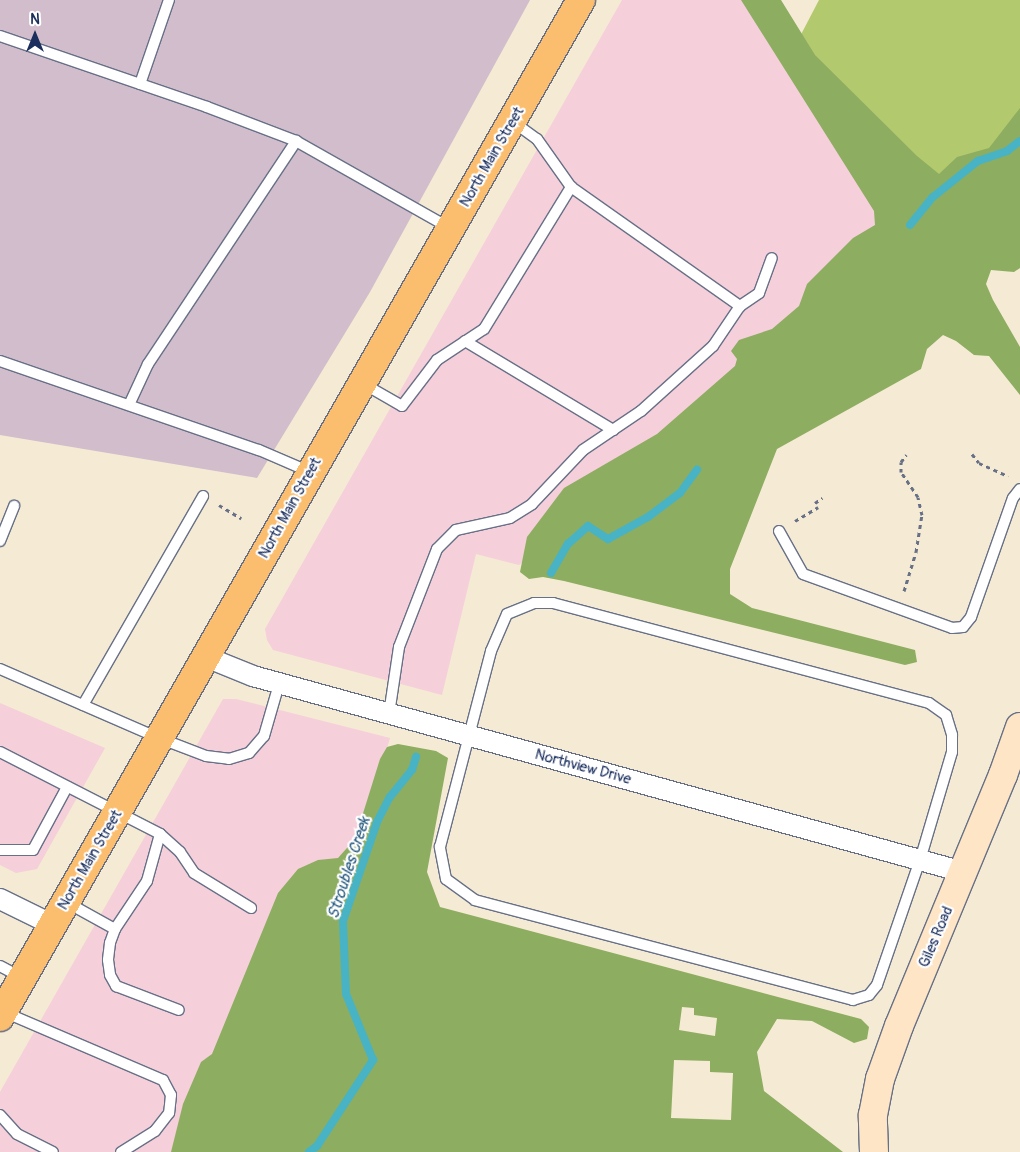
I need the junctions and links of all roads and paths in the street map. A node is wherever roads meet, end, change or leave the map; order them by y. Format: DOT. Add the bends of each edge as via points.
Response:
graph roads {
  1 [pos="169,0"];
  2 [pos="582,0"];
  3 [pos="0,36"];
  4 [pos="140,84"];
  5 [pos="512,122"];
  6 [pos="296,141"];
  7 [pos="572,187"];
  8 [pos="451,229"];
  9 [pos="772,258"];
  10 [pos="740,306"];
  11 [pos="465,341"];
  12 [pos="0,361"];
  13 [pos="361,383"];
  14 [pos="129,405"];
  15 [pos="613,430"];
  16 [pos="972,454"];
  17 [pos="906,455"];
  18 [pos="310,472"];
  19 [pos="1011,478"];
  20 [pos="1020,489"];
  21 [pos="203,496"];
  22 [pos="822,498"];
  23 [pos="815,503"];
  24 [pos="14,506"];
  25 [pos="818,507"];
  26 [pos="241,518"];
  27 [pos="779,531"];
  28 [pos="0,541"];
  29 [pos="898,608"];
  30 [pos="206,657"];
  31 [pos="0,669"];
  32 [pos="279,684"];
  33 [pos="83,705"];
  34 [pos="389,714"];
  35 [pos="1020,727"];
  36 [pos="471,736"];
  37 [pos="159,738"];
  38 [pos="0,752"];
  39 [pos="67,787"];
  40 [pos="117,812"];
  41 [pos="160,834"];
  42 [pos="0,850"];
  43 [pos="920,860"];
  44 [pos="963,872"];
  45 [pos="0,899"];
  46 [pos="252,908"];
  47 [pos="59,913"];
  48 [pos="115,929"];
  49 [pos="11,972"];
  50 [pos="179,1010"];
  51 [pos="1,1014"];
  52 [pos="0,1115"];
  53 [pos="53,1152"];
  54 [pos="120,1152"];
  55 [pos="874,1152"];
  1 -- 4 [label="lane"];
  2 -- 5 [label="main road, North Main Street"];
  3 -- 4 [label="lane"];
  4 -- 6 [label="lane"];
  5 -- 7 [label="lane" via="537,139"];
  5 -- 8 [label="main road, North Main Street"];
  6 -- 8 [label="lane"];
  6 -- 14 [label="lane" via="148,364"];
  7 -- 10 [label="lane"];
  7 -- 11 [label="lane" via="484,329"];
  8 -- 13 [label="main road, North Main Street"];
  9 -- 10 [label="lane" via="760,293"];
  10 -- 15 [label="lane" via="713,346 642,411"];
  11 -- 13 [label="lane" via="437,360 402,406"];
  11 -- 15 [label="lane"];
  12 -- 14 [label="lane"];
  13 -- 18 [label="main road, North Main Street"];
  14 -- 18 [label="lane" via="259,450"];
  15 -- 34 [label="lane" via="583,450 532,504 510,518 456,530 437,549 398,647"];
  16 -- 19 [label="path" via="979,464"];
  17 -- 29 [label="path" via="901,462 901,472 918,497 922,515 916,552"];
  18 -- 30 [label="main road, North Main Street"];
  20 -- 29 [label="lane" via="1013,498 970,617 963,627 952,628"];
  21 -- 26 [label="path"];
  21 -- 33 [label="lane"];
  22 -- 23 [label="path"];
  24 -- 28 [label="lane"];
  25 -- 27 [label="path"];
  27 -- 29 [label="lane" via="803,574"];
  30 -- 32 [label="street, Northview Drive" via="235,671"];
  30 -- 37 [label="main road, North Main Street"];
  31 -- 33 [label="lane"];
  32 -- 34 [label="street, Northview Drive"];
  32 -- 37 [label="lane" via="264,736 249,753 229,760"];
  33 -- 37 [label="lane"];
  34 -- 36 [label="street, Northview Drive"];
  35 -- 44 [label="street, Giles Road" via="1004,775"];
  36 -- 43 [label="street, Northview Drive"];
  36 -- 43 [label="lane" via="491,651 507,614 534,603 553,603 928,703 946,715 952,734 952,752"];
  36 -- 43 [label="lane" via="440,848 446,879 475,900 853,1000 869,995 877,984"];
  37 -- 40 [label="main road, North Main Street"];
  38 -- 39 [label="lane"];
  39 -- 40 [label="lane"];
  39 -- 42 [label="lane" via="33,850"];
  40 -- 41 [label="lane"];
  40 -- 47 [label="main road, North Main Street"];
  41 -- 46 [label="lane" via="180,852 194,873"];
  41 -- 48 [label="lane" via="148,881"];
  43 -- 44 [label="street, Northview Drive"];
  44 -- 55 [label="street, Giles Road" via="880,1079 873,1115"];
  45 -- 47 [label="street"];
  47 -- 48 [label="lane"];
  47 -- 49 [label="main road, North Main Street"];
  48 -- 50 [label="lane" via="108,960 116,986"];
  49 -- 51 [label="main road, North Main Street"];
  51 -- 54 [label="lane" via="163,1080 171,1095 169,1113 155,1131"];
  52 -- 53 [label="lane" via="16,1134"];
}
